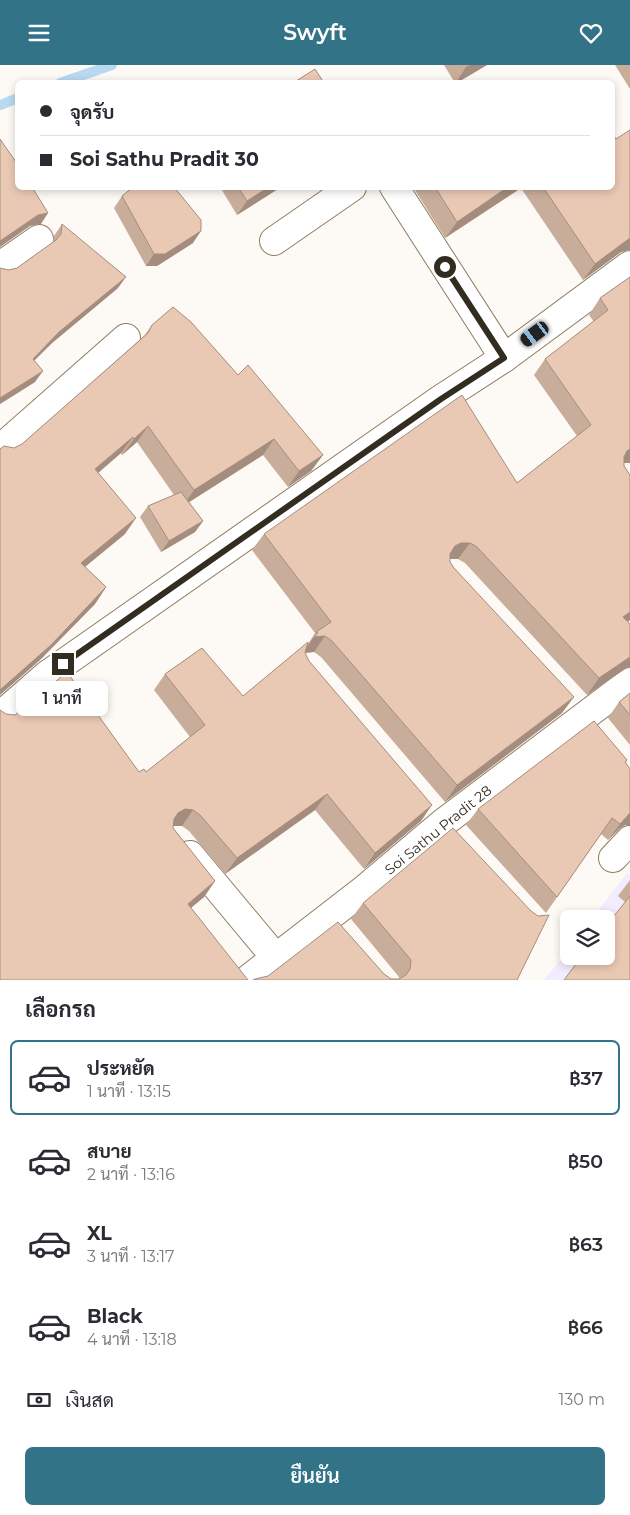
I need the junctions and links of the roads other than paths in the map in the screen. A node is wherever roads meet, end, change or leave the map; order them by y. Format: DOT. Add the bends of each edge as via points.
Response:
graph roads {
  1 [pos="348,190"];
  2 [pos="396,190"];
  3 [pos="39,239"];
  4 [pos="274,241"];
  5 [pos="630,265"];
  6 [pos="0,266"];
  7 [pos="126,338"];
  8 [pos="504,358"];
  9 [pos="0,449"];
  10 [pos="630,682"];
  11 [pos="566,695"];
  12 [pos="0,716"];
  13 [pos="592,724"];
  14 [pos="424,800"];
  15 [pos="443,823"];
  16 [pos="177,841"];
  17 [pos="463,844"];
  18 [pos="329,917"];
  19 [pos="347,938"];
  20 [pos="276,958"];
  21 [pos="247,980"];
  1 -- 4 [label="street"];
  2 -- 8 [label="street"];
  3 -- 6 [label="street"];
  5 -- 8 [label="street"];
  7 -- 9 [label="street"];
  8 -- 12 [label="street" via="47,675"];
  10 -- 13 [label="street, Soi Sathu Pradit 28"];
  11 -- 13 [label="street"];
  13 -- 15 [label="street, Soi Sathu Pradit 28"];
  14 -- 15 [label="street"];
  15 -- 17 [label="street"];
  15 -- 18 [label="street, Soi Sathu Pradit 28"];
  16 -- 20 [label="street"];
  18 -- 19 [label="street"];
  18 -- 20 [label="street, Soi Sathu Pradit 28"];
  20 -- 21 [label="street, Soi Sathu Pradit 28"];
}
